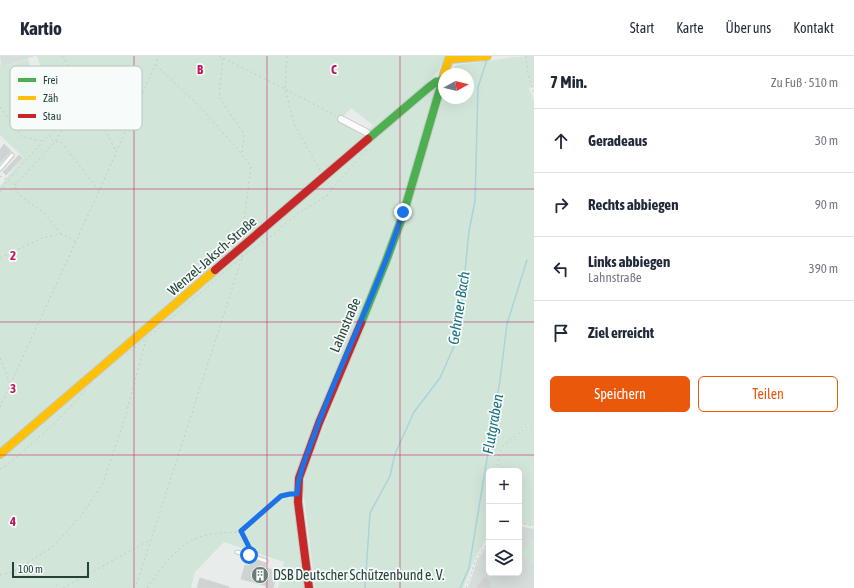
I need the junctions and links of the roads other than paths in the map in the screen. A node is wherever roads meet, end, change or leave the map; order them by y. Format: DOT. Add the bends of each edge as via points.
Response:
graph roads {
  1 [pos="487,56"];
  2 [pos="449,57"];
  3 [pos="446,68"];
  4 [pos="438,81"];
  5 [pos="438,97"];
  6 [pos="341,119"];
  7 [pos="371,137"];
  8 [pos="12,155"];
  9 [pos="0,169"];
  10 [pos="0,454"];
  11 [pos="297,494"];
  12 [pos="237,552"];
  13 [pos="249,555"];
  14 [pos="266,561"];
  15 [pos="309,588"];
  1 -- 2 [label="street"];
  2 -- 3 [label="street, Lahnstraße"];
  4 -- 7 [label="street, Wenzel-Jaksch-Straße"];
  5 -- 11 [label="street, Lahnstraße" via="396,234 322,414 301,474"];
  6 -- 7 [label="street"];
  7 -- 10 [label="street, Wenzel-Jaksch-Straße"];
  8 -- 9 [label="lane"];
  11 -- 13 [label="lane" via="281,496 241,531 249,547"];
  11 -- 15 [label="street, Lahnstraße"];
  12 -- 13 [label="lane"];
  13 -- 14 [label="lane"];
}
